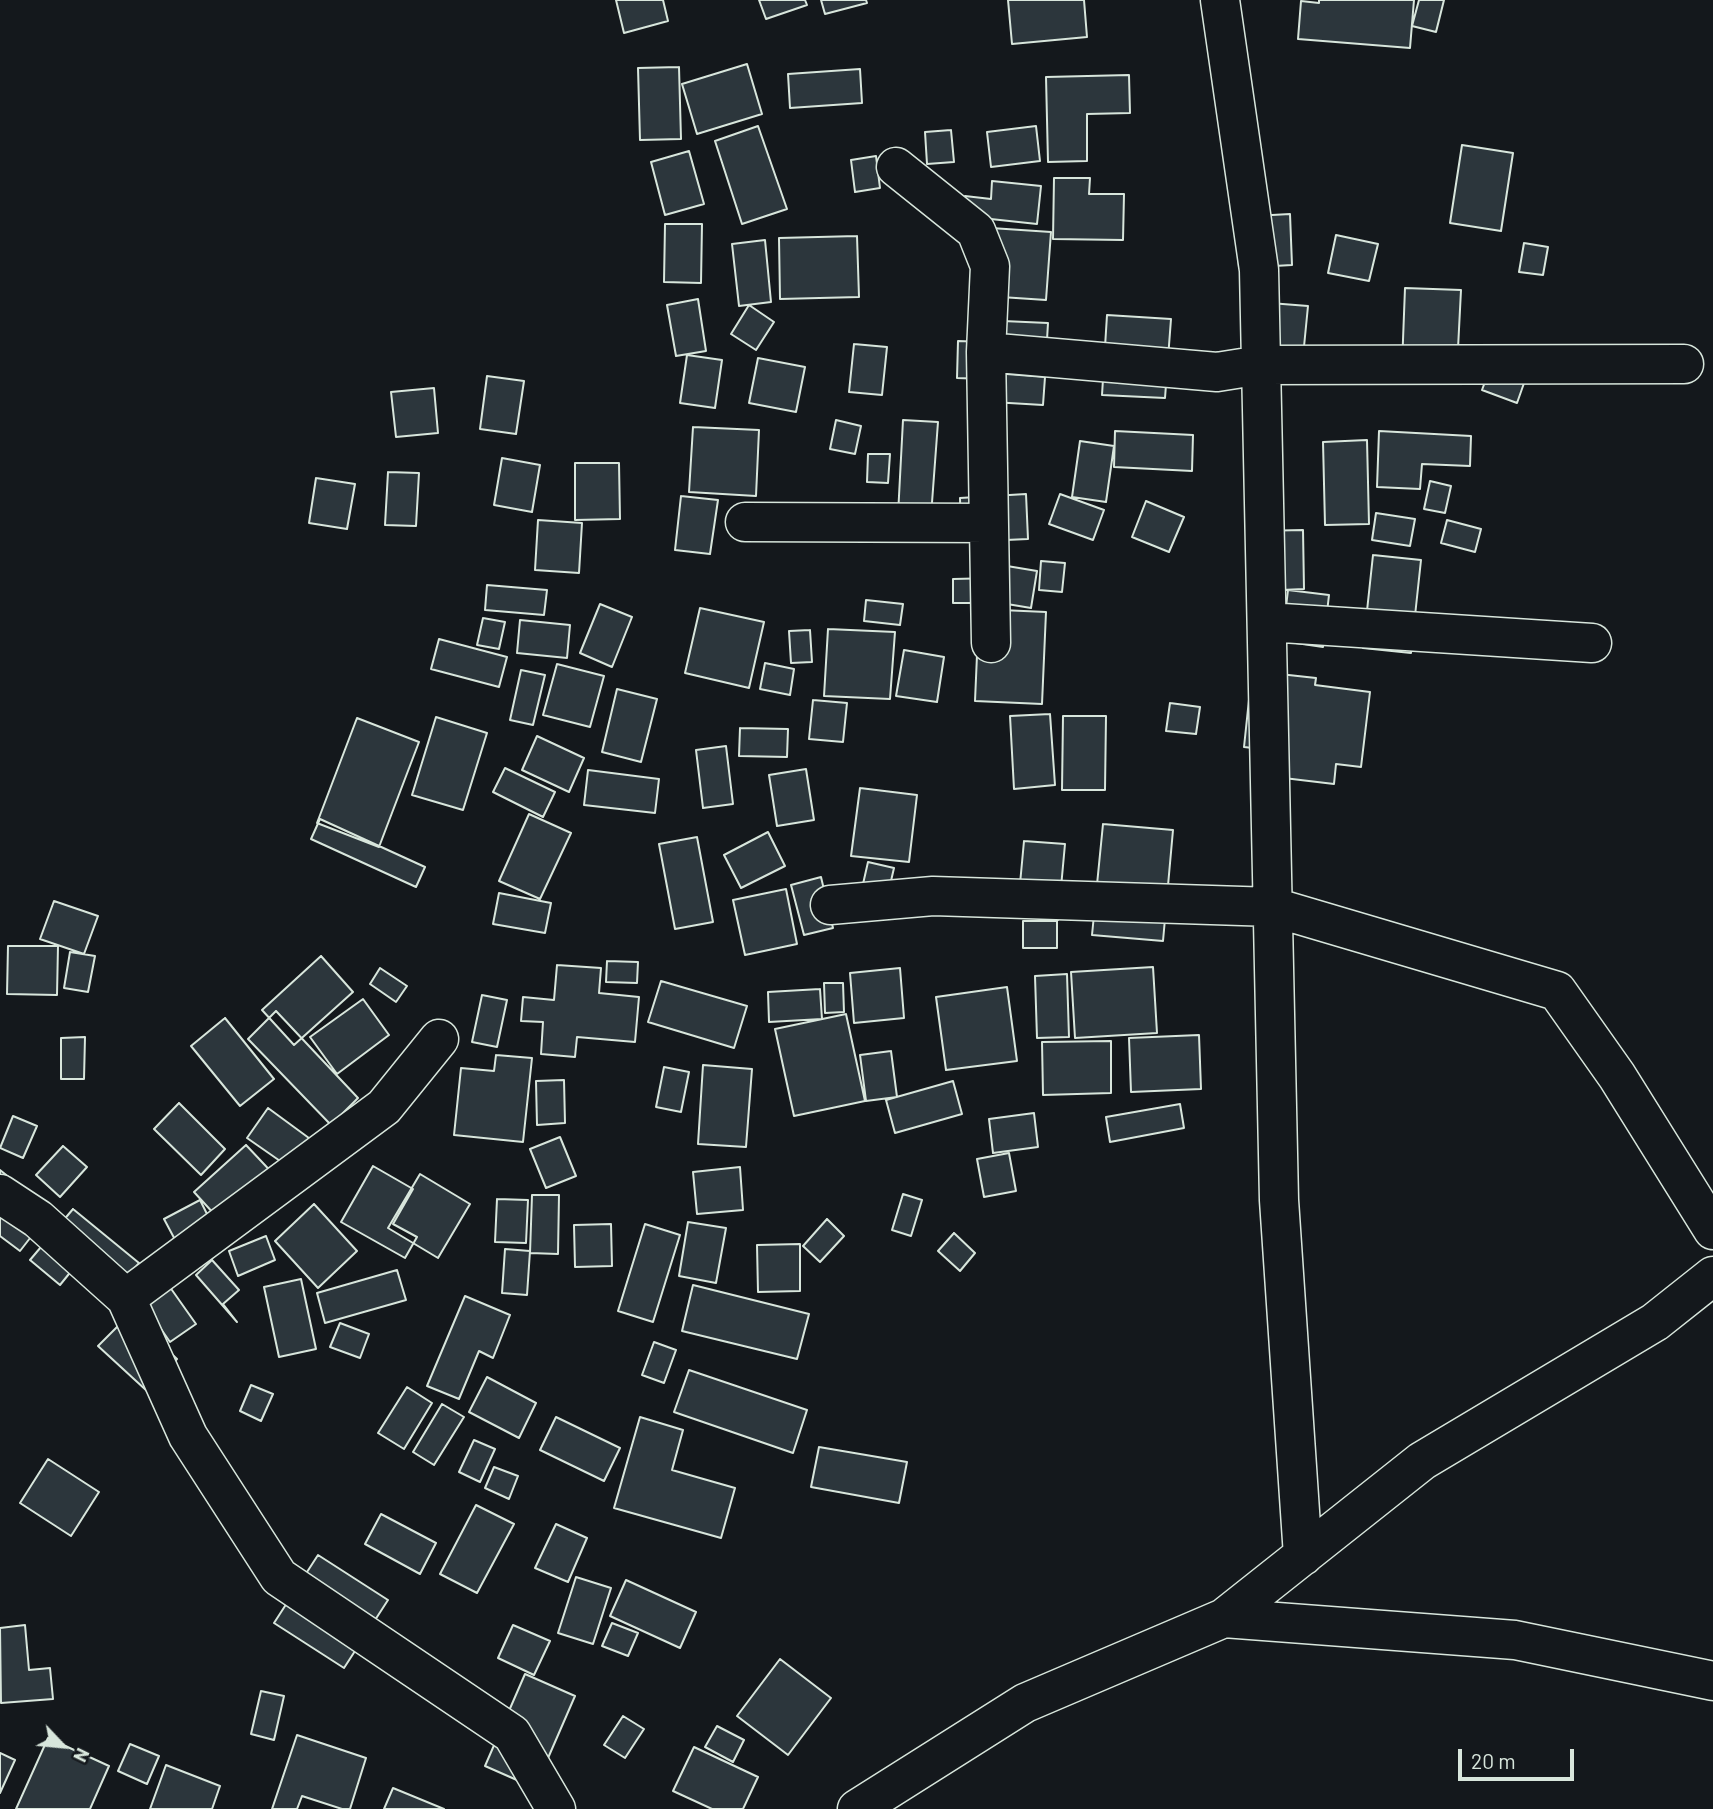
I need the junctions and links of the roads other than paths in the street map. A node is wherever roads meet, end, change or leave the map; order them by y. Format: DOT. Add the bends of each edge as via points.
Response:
graph roads {
  1 [pos="1220,0"];
  2 [pos="896,167"];
  3 [pos="986,352"];
  4 [pos="1684,364"];
  5 [pos="1261,365"];
  6 [pos="745,522"];
  7 [pos="988,523"];
  8 [pos="1267,622"];
  9 [pos="991,643"];
  10 [pos="1592,643"];
  11 [pos="830,905"];
  12 [pos="1273,907"];
  13 [pos="439,1039"];
  14 [pos="0,1194"];
  15 [pos="1713,1230"];
  16 [pos="1713,1276"];
  17 [pos="126,1298"];
  18 [pos="1303,1556"];
  19 [pos="1224,1618"];
  20 [pos="1713,1681"];
  21 [pos="556,1809"];
  22 [pos="857,1809"];
  1 -- 5 [label="street" via="1259,270"];
  2 -- 3 [label="street" via="976,231 990,266"];
  3 -- 5 [label="street" via="1217,372"];
  3 -- 7 [label="street"];
  4 -- 5 [label="street"];
  5 -- 8 [label="street"];
  6 -- 7 [label="street"];
  7 -- 9 [label="street"];
  8 -- 10 [label="street"];
  8 -- 12 [label="street"];
  11 -- 12 [label="street" via="933,896"];
  12 -- 15 [label="street" via="1557,991 1617,1076"];
  12 -- 18 [label="street" via="1279,1200"];
  13 -- 17 [label="street" via="384,1107"];
  14 -- 17 [label="street" via="38,1219"];
  16 -- 18 [label="street" via="1655,1322 1422,1461"];
  17 -- 21 [label="street" via="188,1436 279,1577 512,1734"];
  18 -- 19 [label="street"];
  19 -- 20 [label="street" via="1515,1640"];
  19 -- 22 [label="street" via="1025,1703"];
}
